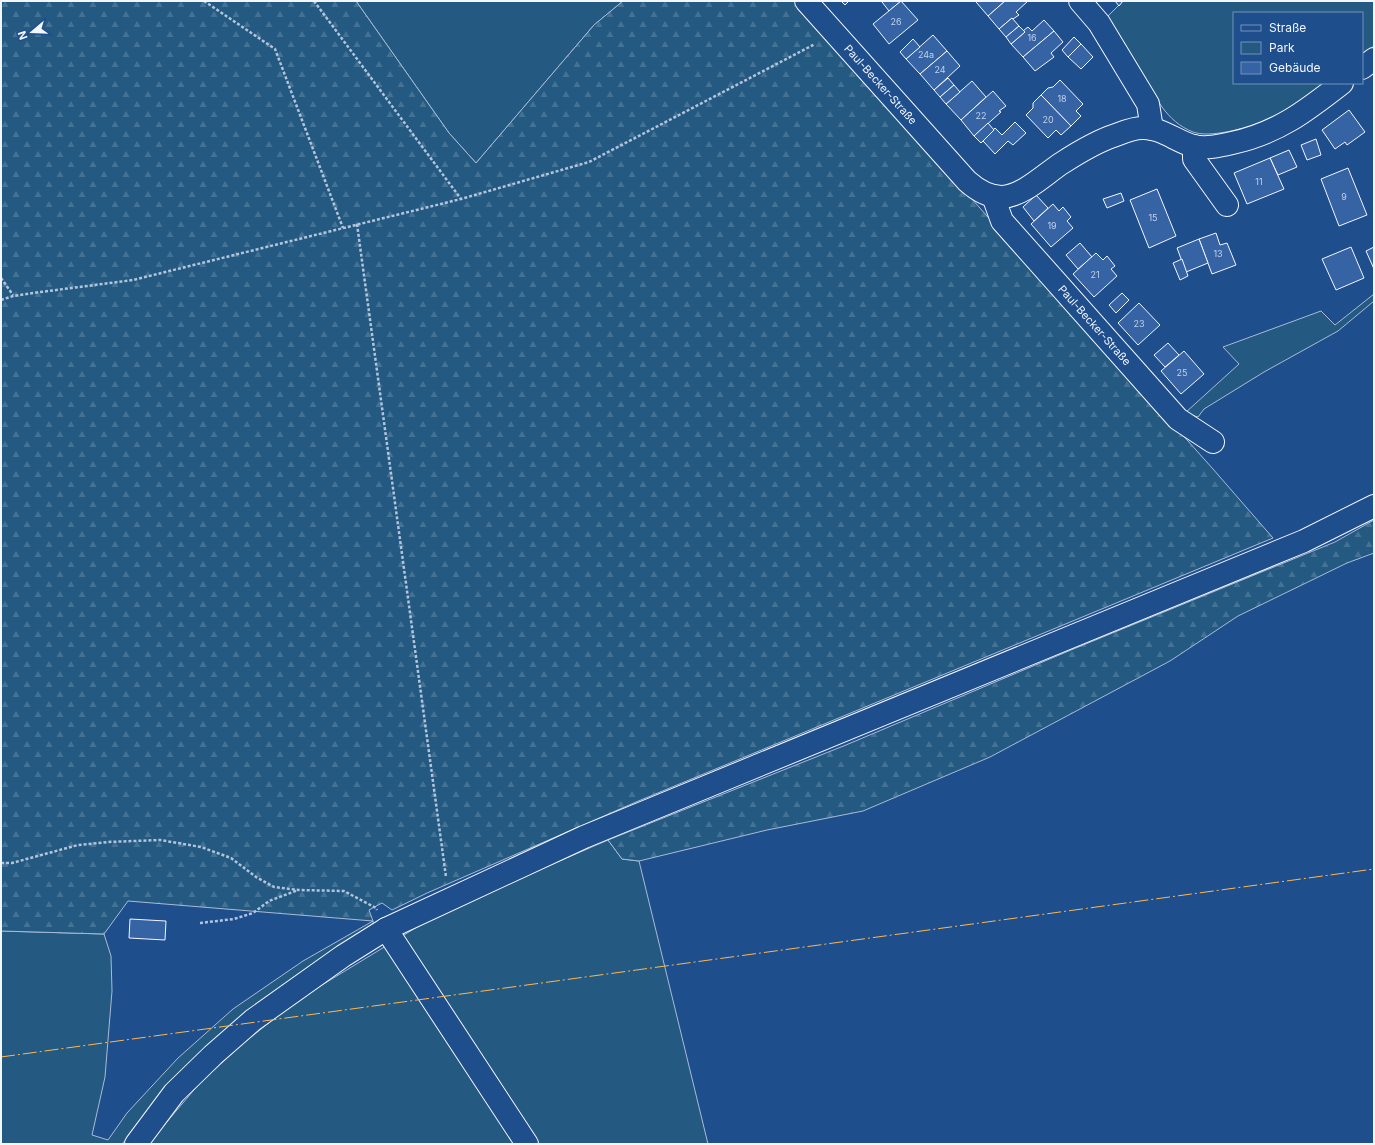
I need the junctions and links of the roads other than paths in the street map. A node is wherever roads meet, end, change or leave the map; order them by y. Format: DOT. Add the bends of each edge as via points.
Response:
graph roads {
  1 [pos="806,1"];
  2 [pos="1080,1"];
  3 [pos="1374,59"];
  4 [pos="1363,67"];
  5 [pos="1341,84"];
  6 [pos="1152,129"];
  7 [pos="1194,146"];
  8 [pos="993,196"];
  9 [pos="1227,205"];
  10 [pos="1212,442"];
  11 [pos="1374,506"];
  12 [pos="386,929"];
  13 [pos="136,1144"];
  14 [pos="527,1144"];
  1 -- 8 [label="street, Paul-Becker-Straße" via="967,181 975,188"];
  2 -- 6 [label="street" via="1099,23 1148,104"];
  3 -- 4 [label="street"];
  5 -- 7 [label="street, Paul-Becker-Straße" via="1304,112 1273,130 1253,138 1215,147"];
  6 -- 7 [label="street, Paul-Becker-Straße"];
  6 -- 8 [label="street, Paul-Becker-Straße" via="1133,129 1115,135 1061,163 1023,190 1003,197"];
  7 -- 9 [label="street" via="1194,158"];
  8 -- 10 [label="street, Paul-Becker-Straße" via="1002,221 1126,361 1178,419"];
  11 -- 12 [label="street" via="1304,541 584,837"];
  12 -- 13 [label="street" via="336,960 253,1020 174,1094"];
  12 -- 14 [label="street"];
}
